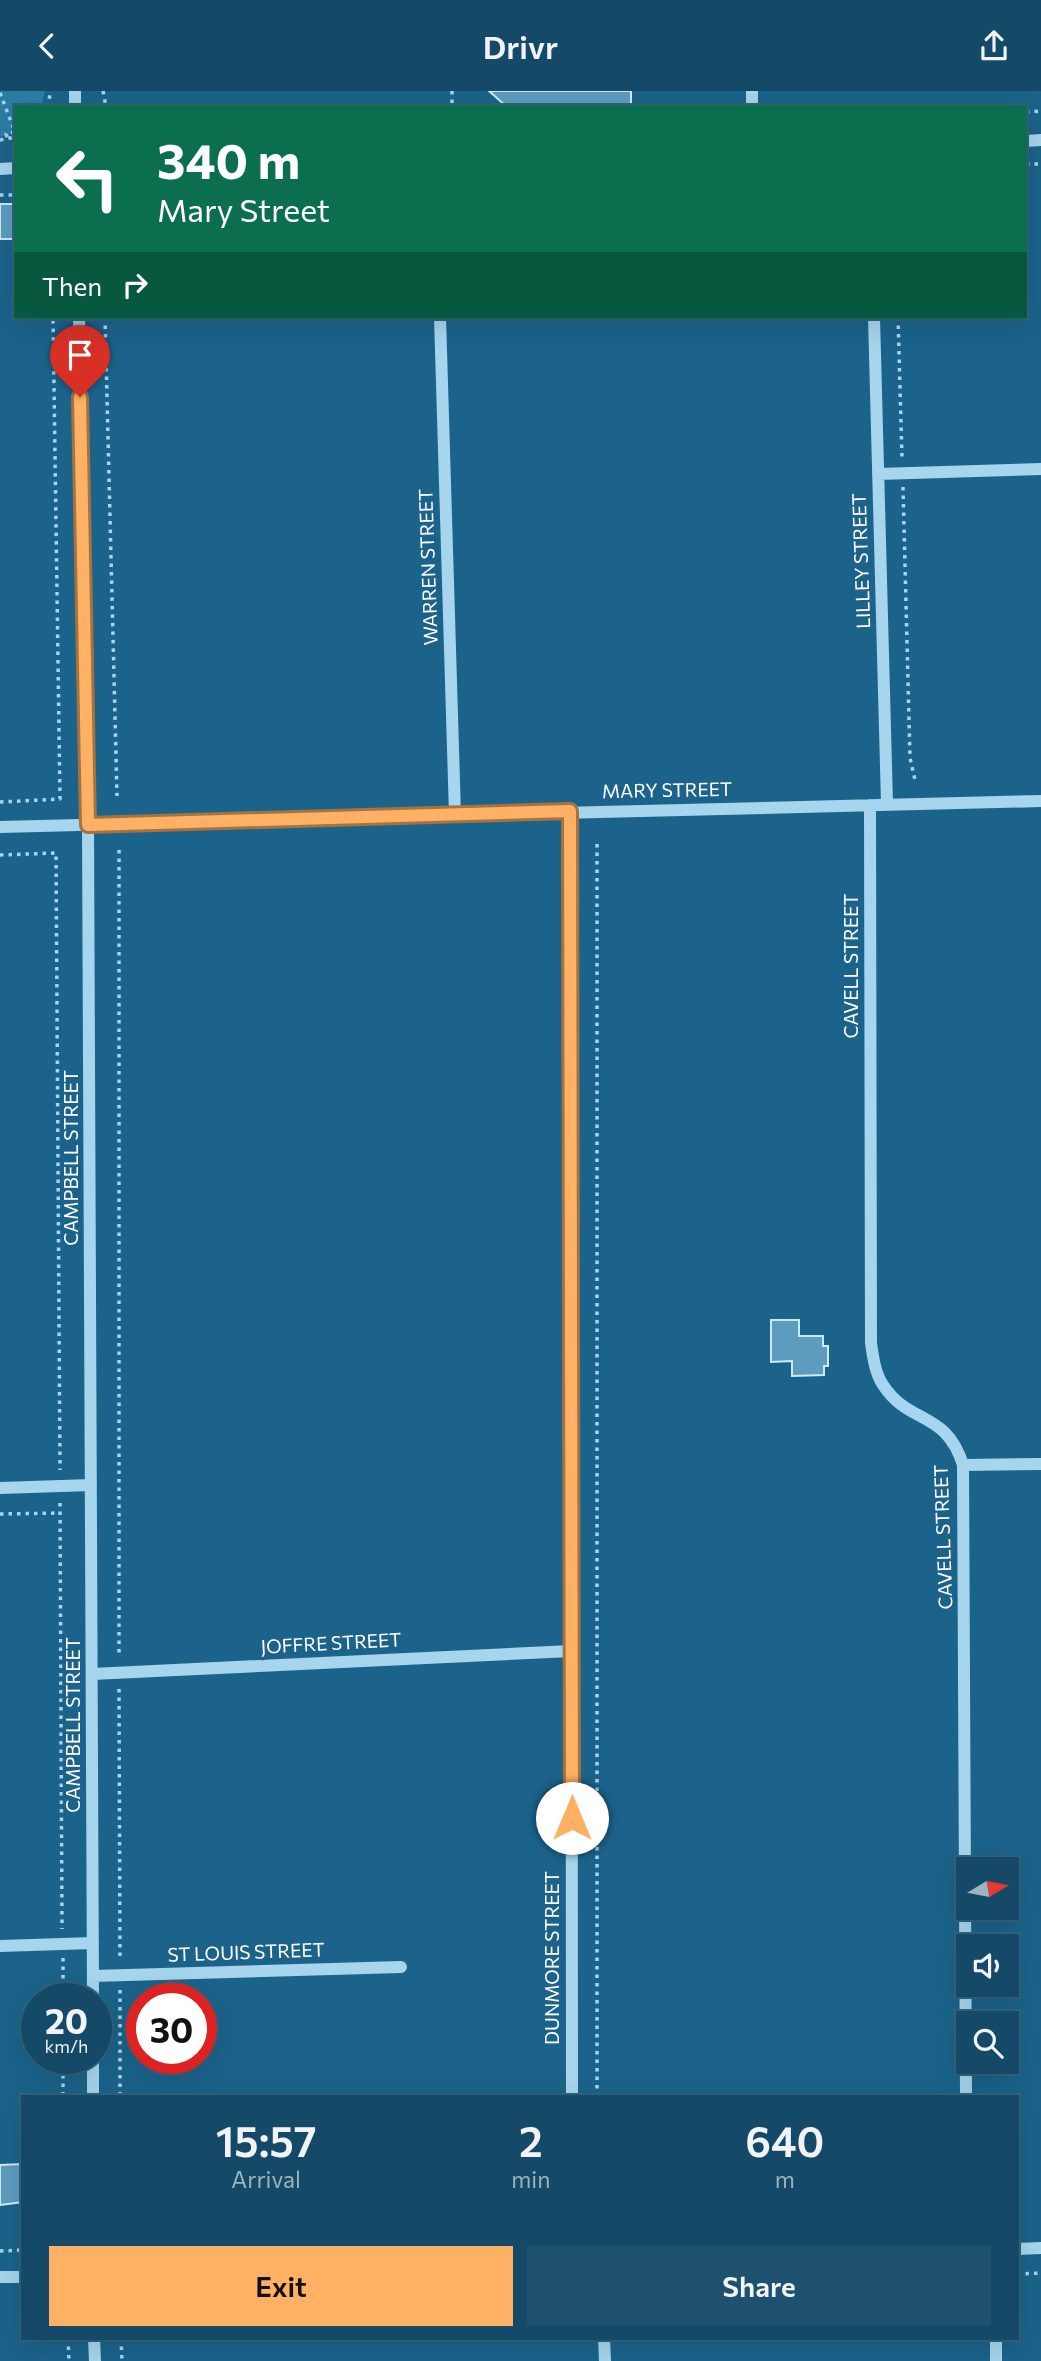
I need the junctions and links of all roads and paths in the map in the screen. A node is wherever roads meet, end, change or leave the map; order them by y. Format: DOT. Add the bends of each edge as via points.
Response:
graph roads {
  1 [pos="0,93"];
  2 [pos="14,129"];
  3 [pos="14,132"];
  4 [pos="14,138"];
  5 [pos="8,139"];
  6 [pos="0,140"];
  7 [pos="53,319"];
  8 [pos="79,319"];
  9 [pos="105,319"];
  10 [pos="440,319"];
  11 [pos="874,319"];
  12 [pos="898,319"];
  13 [pos="1041,469"];
  14 [pos="902,473"];
  15 [pos="878,474"];
  16 [pos="915,780"];
  17 [pos="117,796"];
  18 [pos="1041,801"];
  19 [pos="0,802"];
  20 [pos="870,804"];
  21 [pos="887,804"];
  22 [pos="570,811"];
  23 [pos="455,815"];
  24 [pos="88,825"];
  25 [pos="0,827"];
  26 [pos="597,839"];
  27 [pos="119,850"];
  28 [pos="0,855"];
  29 [pos="1041,1464"];
  30 [pos="963,1465"];
  31 [pos="91,1485"];
  32 [pos="60,1486"];
  33 [pos="0,1488"];
  34 [pos="60,1513"];
  35 [pos="0,1514"];
  36 [pos="571,1651"];
  37 [pos="119,1673"];
  38 [pos="92,1674"];
  39 [pos="93,1943"];
  40 [pos="62,1944"];
  41 [pos="0,1946"];
  42 [pos="401,1967"];
  43 [pos="120,1975"];
  44 [pos="93,1976"];
  45 [pos="63,1983"];
  46 [pos="93,1983"];
  47 [pos="63,2074"];
  48 [pos="93,2074"];
  49 [pos="63,2095"];
  50 [pos="93,2095"];
  51 [pos="120,2095"];
  52 [pos="572,2095"];
  53 [pos="597,2095"];
  54 [pos="966,2095"];
  55 [pos="1041,2248"];
  56 [pos="1019,2249"];
  57 [pos="21,2250"];
  58 [pos="0,2251"];
  59 [pos="1041,2273"];
  60 [pos="1019,2274"];
  61 [pos="0,2277"];
  62 [pos="21,2277"];
  63 [pos="68,2340"];
  64 [pos="94,2340"];
  65 [pos="121,2340"];
  66 [pos="604,2340"];
  67 [pos="996,2340"];
  68 [pos="69,2361"];
  69 [pos="95,2361"];
  70 [pos="122,2361"];
  71 [pos="605,2361"];
  72 [pos="996,2361"];
  1 -- 2 [label="path"];
  3 -- 5 [label="path" via="6,134"];
  4 -- 5 [label="path"];
  5 -- 6 [label="path"];
  7 -- 19 [label="path" via="60,799"];
  8 -- 24 [label="street, CAMPBELL STREET"];
  9 -- 17 [label="path"];
  10 -- 23 [label="street, WARREN STREET"];
  11 -- 15 [label="street, LILLEY STREET"];
  12 -- 14 [label="path"];
  13 -- 14 [label="street"];
  14 -- 15 [label="street"];
  14 -- 16 [label="path" via="910,758"];
  15 -- 21 [label="street, LILLEY STREET"];
  18 -- 21 [label="street, MARY STREET"];
  20 -- 21 [label="street, MARY STREET"];
  20 -- 22 [label="street, MARY STREET"];
  20 -- 30 [label="street, CAVELL STREET" via="874,1366 895,1398 946,1431 957,1445"];
  22 -- 23 [label="street, MARY STREET"];
  22 -- 36 [label="street, DUNMORE STREET"];
  23 -- 24 [label="street, MARY STREET"];
  24 -- 25 [label="street, MARY STREET"];
  24 -- 31 [label="street, CAMPBELL STREET"];
  26 -- 53 [label="path"];
  27 -- 37 [label="path"];
  28 -- 32 [label="path" via="56,853"];
  29 -- 30 [label="street"];
  30 -- 54 [label="street, CAVELL STREET"];
  31 -- 32 [label="street"];
  31 -- 38 [label="street, CAMPBELL STREET"];
  32 -- 33 [label="street"];
  32 -- 34 [label="path"];
  34 -- 35 [label="path"];
  34 -- 40 [label="path"];
  36 -- 37 [label="street, JOFFRE STREET"];
  36 -- 52 [label="street, DUNMORE STREET"];
  37 -- 38 [label="street, JOFFRE STREET"];
  37 -- 43 [label="path"];
  38 -- 39 [label="street, CAMPBELL STREET"];
  39 -- 40 [label="street"];
  39 -- 44 [label="street, CAMPBELL STREET"];
  40 -- 41 [label="street"];
  40 -- 45 [label="path"];
  42 -- 43 [label="street, ST LOUIS STREET"];
  43 -- 44 [label="street, ST LOUIS STREET"];
  43 -- 51 [label="path"];
  44 -- 46 [label="street, CAMPBELL STREET"];
  47 -- 49 [label="path"];
  48 -- 50 [label="street"];
  55 -- 56 [label="street"];
  57 -- 58 [label="path"];
  59 -- 60 [label="path"];
  61 -- 62 [label="street"];
  63 -- 68 [label="path"];
  64 -- 69 [label="street"];
  65 -- 70 [label="path"];
  66 -- 71 [label="street"];
  67 -- 72 [label="street"];
}
